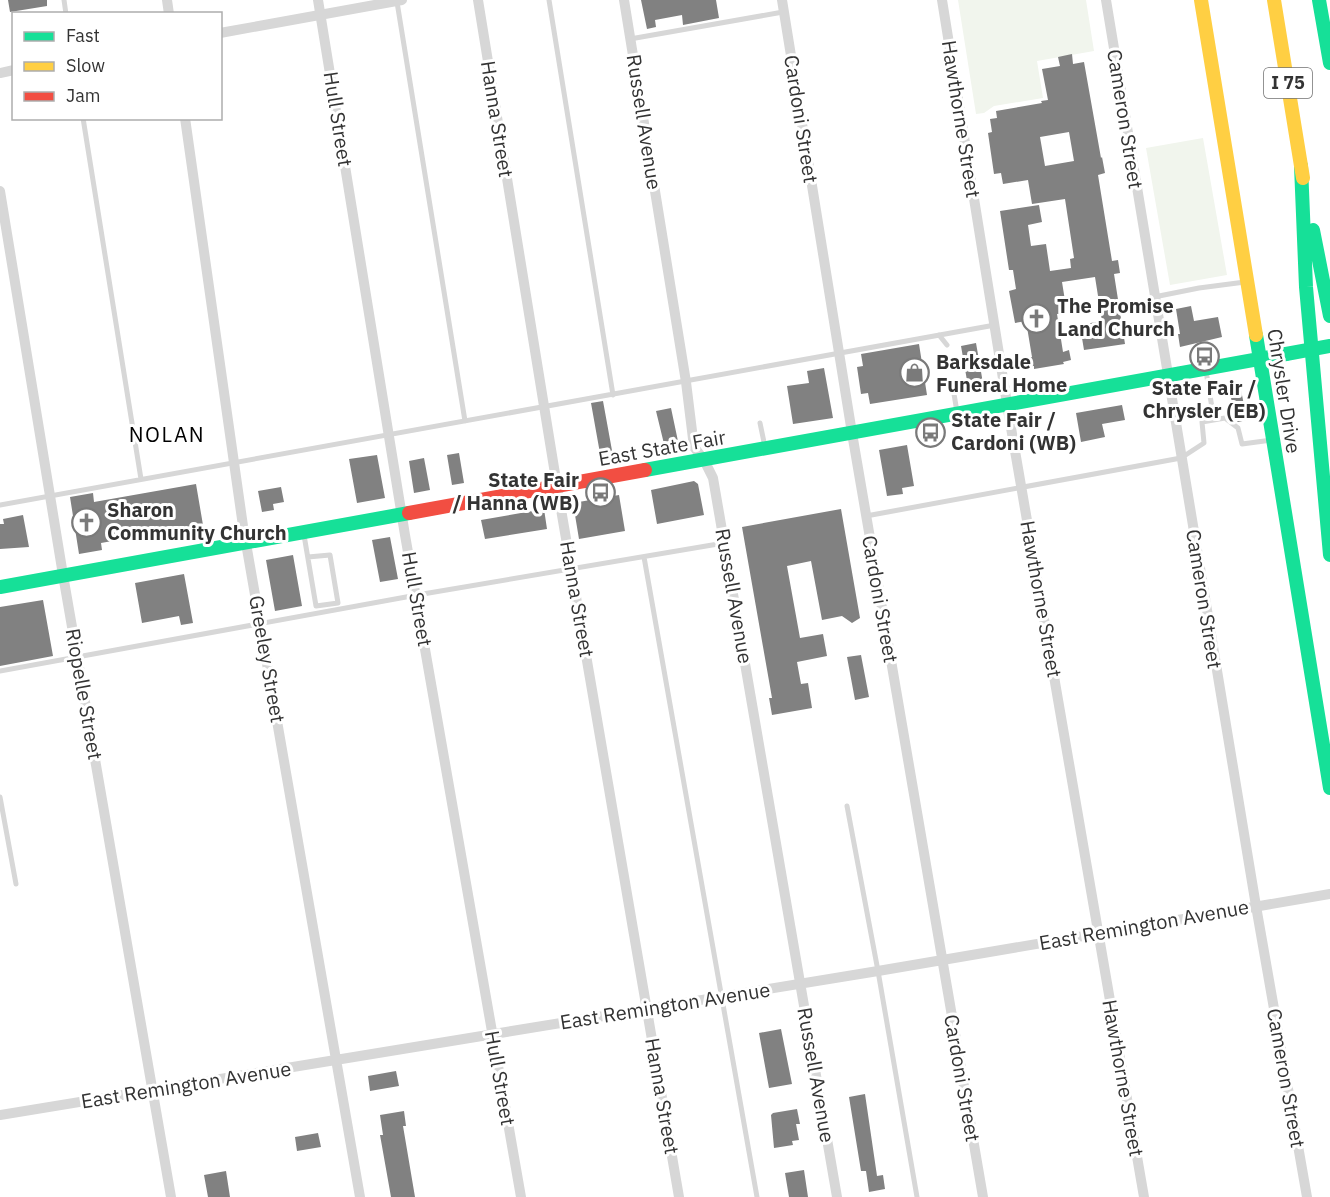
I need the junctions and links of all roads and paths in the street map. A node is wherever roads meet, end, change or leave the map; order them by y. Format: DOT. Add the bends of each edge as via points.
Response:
graph roads {
  1 [pos="318,0"];
  2 [pos="399,0"];
  3 [pos="478,0"];
  4 [pos="549,0"];
  5 [pos="624,0"];
  6 [pos="782,0"];
  7 [pos="942,0"];
  8 [pos="1106,0"];
  9 [pos="1201,0"];
  10 [pos="1274,0"];
  11 [pos="1319,0"];
  12 [pos="783,12"];
  13 [pos="321,15"];
  14 [pos="222,33"];
  15 [pos="630,39"];
  16 [pos="1330,63"];
  17 [pos="83,120"];
  18 [pos="184,120"];
  19 [pos="1301,166"];
  20 [pos="0,191"];
  21 [pos="1246,281"];
  22 [pos="1154,297"];
  23 [pos="1330,316"];
  24 [pos="995,325"];
  25 [pos="939,335"];
  26 [pos="946,345"];
  27 [pos="1330,346"];
  28 [pos="839,353"];
  29 [pos="1259,359"];
  30 [pos="1205,369"];
  31 [pos="1167,376"];
  32 [pos="686,382"];
  33 [pos="954,394"];
  34 [pos="613,395"];
  35 [pos="1008,405"];
  36 [pos="544,408"];
  37 [pos="957,414"];
  38 [pos="1214,420"];
  39 [pos="465,421"];
  40 [pos="760,423"];
  41 [pos="852,433"];
  42 [pos="390,435"];
  43 [pos="1272,440"];
  44 [pos="765,449"];
  45 [pos="1181,458"];
  46 [pos="704,460"];
  47 [pos="233,462"];
  48 [pos="141,479"];
  49 [pos="557,486"];
  50 [pos="1022,486"];
  51 [pos="50,496"];
  52 [pos="0,505"];
  53 [pos="403,515"];
  54 [pos="866,516"];
  55 [pos="304,532"];
  56 [pos="247,543"];
  57 [pos="724,543"];
  58 [pos="1330,555"];
  59 [pos="308,557"];
  60 [pos="644,557"];
  61 [pos="572,569"];
  62 [pos="63,575"];
  63 [pos="0,587"];
  64 [pos="417,595"];
  65 [pos="261,624"];
  66 [pos="77,657"];
  67 [pos="0,671"];
  68 [pos="1330,788"];
  69 [pos="0,797"];
  70 [pos="846,806"];
  71 [pos="16,884"];
  72 [pos="1330,894"];
  73 [pos="1256,906"];
  74 [pos="1098,933"];
  75 [pos="942,959"];
  76 [pos="878,971"];
  77 [pos="801,983"];
  78 [pos="722,996"];
  79 [pos="647,1009"];
  80 [pos="492,1034"];
  81 [pos="336,1060"];
  82 [pos="152,1090"];
  83 [pos="0,1115"];
  84 [pos="171,1197"];
  85 [pos="360,1197"];
  86 [pos="521,1197"];
  87 [pos="679,1197"];
  88 [pos="757,1197"];
  89 [pos="837,1197"];
  90 [pos="917,1197"];
  91 [pos="983,1197"];
  92 [pos="1144,1197"];
  93 [pos="1307,1197"];
  1 -- 13 [label="street, Hull Street"];
  2 -- 13 [label="street"];
  2 -- 39 [label="lane"];
  3 -- 36 [label="street, Hanna Street"];
  4 -- 34 [label="lane"];
  5 -- 15 [label="street, Russell Avenue"];
  6 -- 12 [label="street, Cardoni Street"];
  7 -- 24 [label="street, Hawthorne Street"];
  8 -- 22 [label="street, Cameron Street"];
  9 -- 21 [label="main road, Chrysler Drive"];
  10 -- 19 [label="main road, I 75"];
  11 -- 16 [label="main road, I 75"];
  12 -- 15 [label="lane"];
  12 -- 28 [label="street, Cardoni Street"];
  13 -- 14 [label="street"];
  13 -- 42 [label="street, Hull Street"];
  15 -- 32 [label="street, Russell Avenue"];
  17 -- 48 [label="lane"];
  18 -- 47 [label="street, Greeley Street"];
  19 -- 23 [label="main road, I 75"];
  19 -- 58 [label="main road" via="1306,287"];
  20 -- 51 [label="street, Riopelle Street"];
  21 -- 22 [label="lane"];
  21 -- 29 [label="main road, Chrysler Drive"];
  22 -- 31 [label="street, Cameron Street"];
  24 -- 25 [label="lane"];
  24 -- 35 [label="street, Hawthorne Street"];
  25 -- 26 [label="lane"];
  25 -- 28 [label="lane"];
  27 -- 29 [label="main road, East State Fair, bridge"];
  28 -- 32 [label="lane"];
  28 -- 41 [label="street, Cardoni Street"];
  29 -- 30 [label="main road, East State Fair"];
  29 -- 43 [label="main road, Chrysler Drive"];
  30 -- 31 [label="main road, East State Fair"];
  30 -- 38 [label="lane"];
  31 -- 35 [label="main road, East State Fair"];
  31 -- 45 [label="street, Cameron Street"];
  32 -- 34 [label="lane"];
  32 -- 46 [label="street, Russell Avenue" via="694,447"];
  33 -- 37 [label="lane"];
  34 -- 36 [label="lane"];
  35 -- 37 [label="main road, East State Fair"];
  35 -- 50 [label="street, Hawthorne Street"];
  36 -- 39 [label="lane"];
  36 -- 49 [label="street, Hanna Street"];
  37 -- 41 [label="main road, East State Fair"];
  38 -- 43 [label="lane" via="1225,418 1239,428 1242,444"];
  38 -- 45 [label="lane" via="1202,422 1204,443"];
  39 -- 42 [label="lane"];
  40 -- 44 [label="lane"];
  41 -- 44 [label="main road, East State Fair"];
  41 -- 54 [label="street, Cardoni Street"];
  42 -- 47 [label="lane"];
  42 -- 53 [label="street, Hull Street"];
  43 -- 68 [label="main road, Chrysler Drive"];
  44 -- 46 [label="main road, East State Fair"];
  45 -- 50 [label="lane"];
  45 -- 73 [label="street, Cameron Street"];
  46 -- 49 [label="main road, East State Fair"];
  46 -- 57 [label="street, Russell Avenue" via="713,478"];
  47 -- 48 [label="lane"];
  47 -- 56 [label="street, Greeley Street"];
  48 -- 51 [label="lane"];
  49 -- 53 [label="main road, East State Fair"];
  49 -- 61 [label="street, Hanna Street"];
  50 -- 54 [label="lane"];
  50 -- 74 [label="street, Hawthorne Street"];
  51 -- 52 [label="lane"];
  51 -- 62 [label="street, Riopelle Street"];
  53 -- 55 [label="main road, East State Fair"];
  53 -- 64 [label="street, Hull Street"];
  54 -- 75 [label="street, Cardoni Street"];
  55 -- 56 [label="main road, East State Fair"];
  55 -- 59 [label="lane"];
  56 -- 62 [label="main road, East State Fair"];
  56 -- 65 [label="street, Greeley Street"];
  57 -- 60 [label="lane"];
  57 -- 77 [label="street, Russell Avenue"];
  59 -- 59 [label="lane" via="316,606 338,603 330,555"];
  60 -- 61 [label="lane"];
  60 -- 78 [label="lane"];
  61 -- 64 [label="lane"];
  61 -- 79 [label="street, Hanna Street"];
  62 -- 63 [label="main road, East State Fair"];
  62 -- 66 [label="street, Riopelle Street"];
  64 -- 65 [label="lane"];
  64 -- 80 [label="street, Hull Street"];
  65 -- 66 [label="lane"];
  65 -- 81 [label="street, Greeley Street"];
  66 -- 67 [label="lane"];
  66 -- 82 [label="street, Riopelle Street"];
  69 -- 71 [label="lane"];
  70 -- 76 [label="lane"];
  72 -- 73 [label="street, East Remington Avenue"];
  73 -- 74 [label="street, East Remington Avenue"];
  73 -- 93 [label="street, Cameron Street"];
  74 -- 75 [label="street, East Remington Avenue"];
  74 -- 92 [label="street, Hawthorne Street"];
  75 -- 76 [label="street, East Remington Avenue"];
  75 -- 91 [label="street, Cardoni Street"];
  76 -- 77 [label="street, East Remington Avenue"];
  76 -- 90 [label="lane"];
  77 -- 78 [label="street, East Remington Avenue"];
  77 -- 89 [label="street, Russell Avenue"];
  78 -- 79 [label="street, East Remington Avenue"];
  78 -- 88 [label="lane"];
  79 -- 80 [label="street, East Remington Avenue"];
  79 -- 87 [label="street, Hanna Street"];
  80 -- 81 [label="street, East Remington Avenue"];
  80 -- 86 [label="street, Hull Street"];
  81 -- 82 [label="street, East Remington Avenue"];
  81 -- 85 [label="street, Greeley Street"];
  82 -- 83 [label="street, East Remington Avenue"];
  82 -- 84 [label="street, Riopelle Street"];
}
